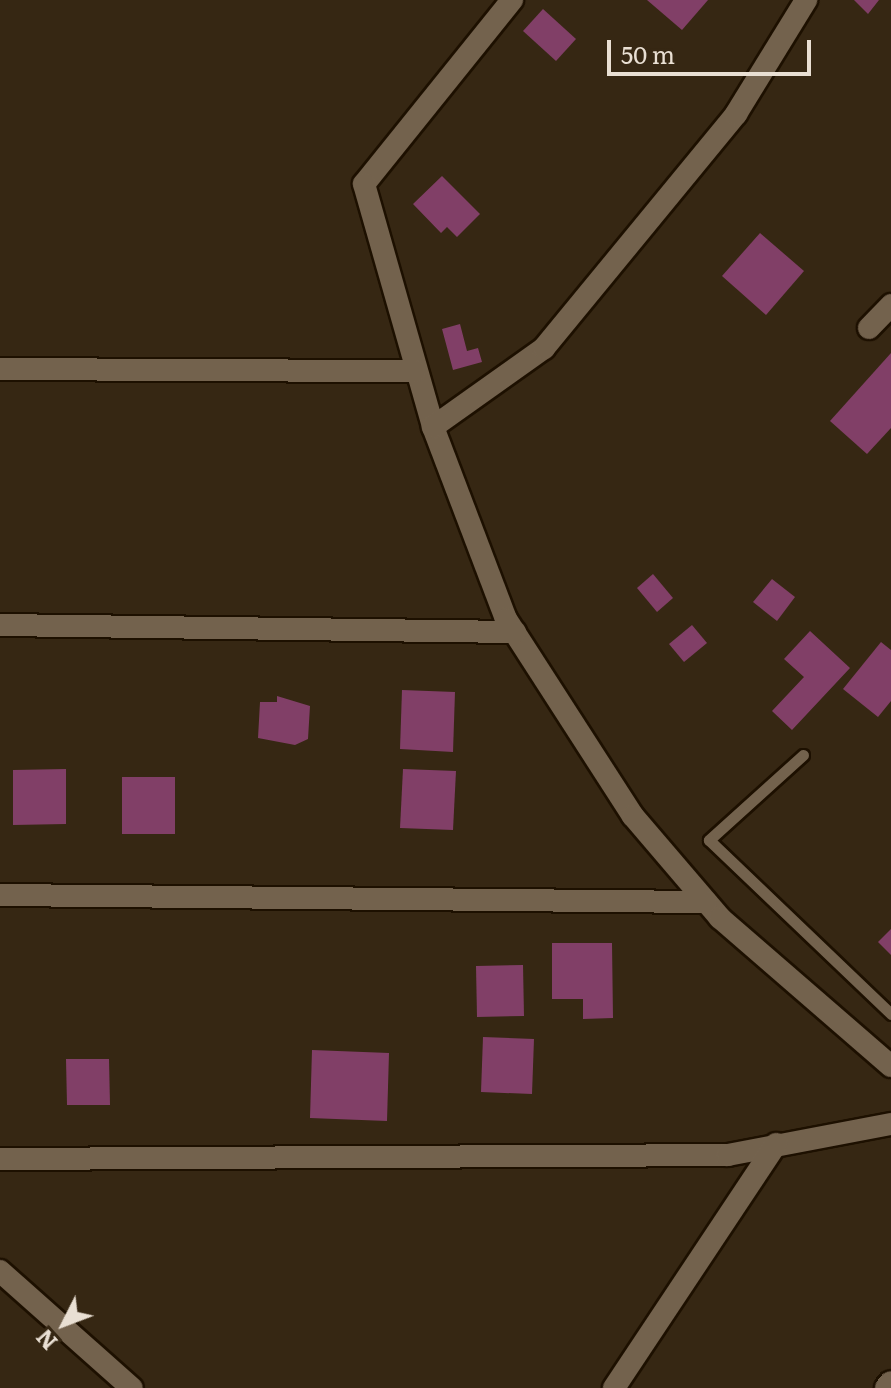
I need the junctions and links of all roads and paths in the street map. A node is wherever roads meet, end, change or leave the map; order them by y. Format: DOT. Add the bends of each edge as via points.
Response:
graph roads {
  1 [pos="512,0"];
  2 [pos="806,0"];
  3 [pos="891,305"];
  4 [pos="869,328"];
  5 [pos="0,369"];
  6 [pos="415,371"];
  7 [pos="433,427"];
  8 [pos="0,625"];
  9 [pos="515,632"];
  10 [pos="803,755"];
  11 [pos="0,895"];
  12 [pos="706,902"];
  13 [pos="891,1014"];
  14 [pos="891,1066"];
  15 [pos="891,1124"];
  16 [pos="776,1144"];
  17 [pos="0,1159"];
  18 [pos="0,1271"];
  19 [pos="891,1383"];
  20 [pos="132,1388"];
  21 [pos="614,1388"];
  22 [pos="887,1388"];
  1 -- 6 [label="street" via="364,184"];
  2 -- 7 [label="street" via="736,114 544,348"];
  3 -- 4 [label="street"];
  5 -- 6 [label="street"];
  6 -- 7 [label="street"];
  7 -- 9 [label="street"];
  8 -- 9 [label="street"];
  9 -- 12 [label="street" via="633,816"];
  10 -- 13 [label="lane" via="709,840"];
  11 -- 12 [label="street"];
  12 -- 14 [label="street"];
  15 -- 16 [label="street"];
  16 -- 17 [label="street" via="728,1155"];
  16 -- 21 [label="street"];
  18 -- 20 [label="street"];
  19 -- 22 [label="street"];
}
